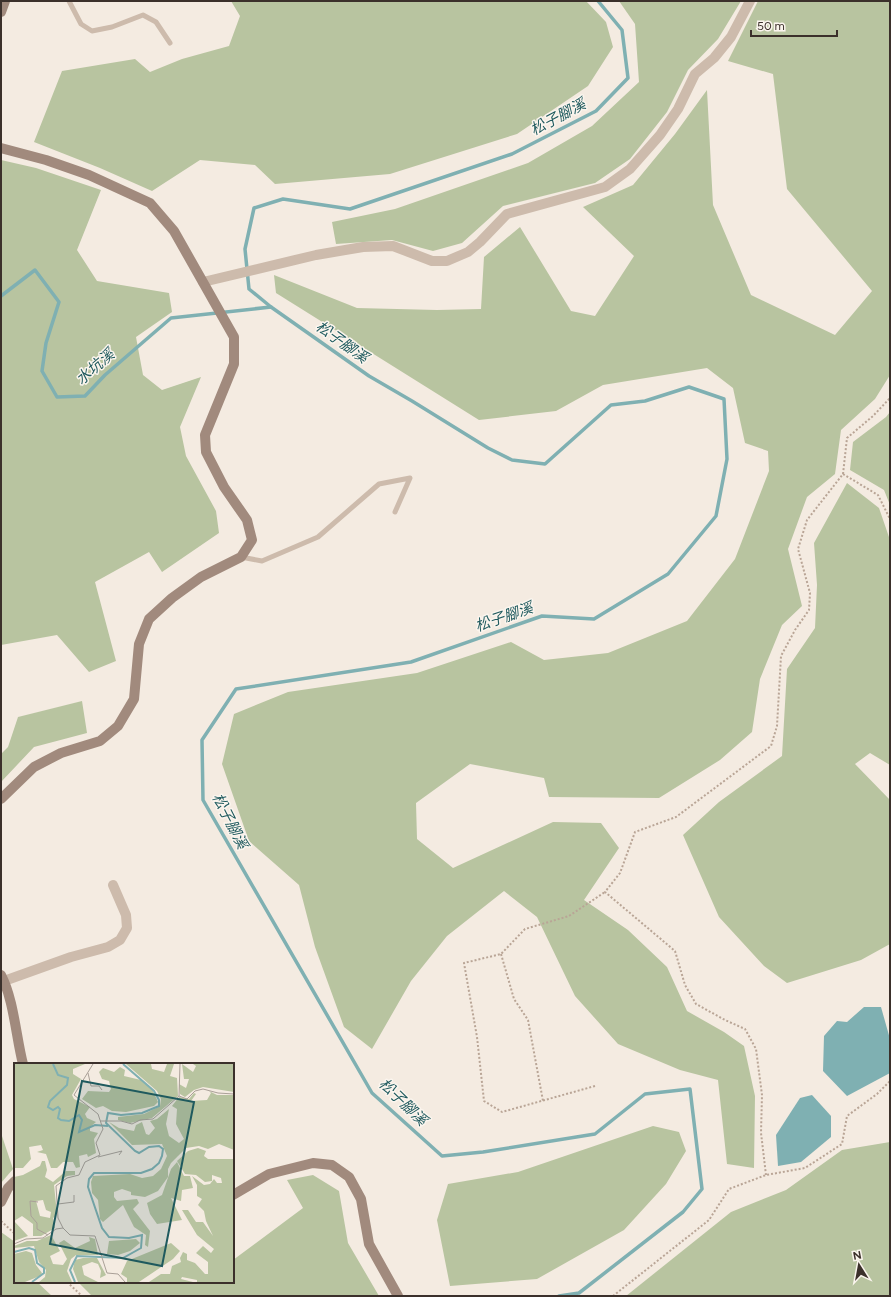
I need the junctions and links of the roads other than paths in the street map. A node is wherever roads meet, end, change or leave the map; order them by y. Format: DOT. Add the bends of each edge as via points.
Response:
graph roads {
  1 [pos="5,1"];
  2 [pos="69,1"];
  3 [pos="750,1"];
  4 [pos="1,12"];
  5 [pos="170,43"];
  6 [pos="1,148"];
  7 [pos="203,282"];
  8 [pos="395,512"];
  9 [pos="241,557"];
  10 [pos="1,799"];
  11 [pos="113,885"];
  12 [pos="2,978"];
  13 [pos="23,1063"];
  14 [pos="14,1182"];
  15 [pos="234,1194"];
  16 [pos="1,1202"];
  17 [pos="398,1296"];
  1 -- 4 [label="street"];
  2 -- 5 [label="lane" via="81,24 92,31 143,16 156,22"];
  3 -- 7 [label="street" via="731,37 714,58 695,74 678,109 660,135 630,169 605,187 507,214 468,252 447,261 432,261 393,246 363,247 316,255"];
  6 -- 7 [label="street" via="89,175 150,203 174,231"];
  7 -- 9 [label="street" via="234,337 234,364 205,435 206,452 224,487 247,520 252,540"];
  8 -- 9 [label="lane" via="410,478 379,484 318,537 262,561"];
  9 -- 10 [label="street" via="201,577 149,619 139,644 134,699 118,726 100,741 61,753 34,767"];
  11 -- 12 [label="street" via="126,915 127,928 120,940 108,947"];
  12 -- 13 [label="street" via="13,1013"];
  14 -- 16 [label="street"];
  15 -- 17 [label="street" via="269,1174 312,1163 332,1165 349,1177 361,1199 369,1244"];
}
